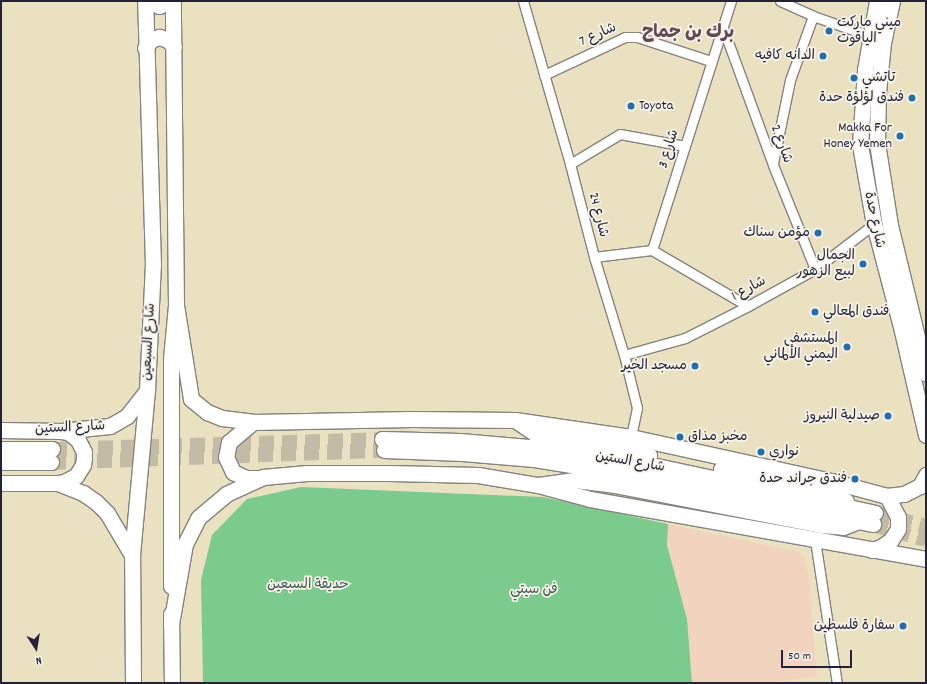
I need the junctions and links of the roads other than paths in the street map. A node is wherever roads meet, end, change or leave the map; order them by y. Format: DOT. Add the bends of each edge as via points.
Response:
graph roads {
  1 [pos="145,1"];
  2 [pos="148,1"];
  3 [pos="169,1"];
  4 [pos="173,1"];
  5 [pos="523,1"];
  6 [pos="731,1"];
  7 [pos="780,1"];
  8 [pos="877,1"];
  9 [pos="892,1"];
  10 [pos="813,16"];
  11 [pos="723,28"];
  12 [pos="870,36"];
  13 [pos="174,47"];
  14 [pos="145,48"];
  15 [pos="711,61"];
  16 [pos="544,76"];
  17 [pos="685,146"];
  18 [pos="570,164"];
  19 [pos="773,165"];
  20 [pos="882,176"];
  21 [pos="866,181"];
  22 [pos="874,224"];
  23 [pos="652,250"];
  24 [pos="594,257"];
  25 [pos="815,269"];
  26 [pos="176,305"];
  27 [pos="748,306"];
  28 [pos="922,341"];
  29 [pos="624,355"];
  30 [pos="926,374"];
  31 [pos="147,390"];
  32 [pos="514,420"];
  33 [pos="254,422"];
  34 [pos="1,430"];
  35 [pos="61,431"];
  36 [pos="926,435"];
  37 [pos="631,437"];
  38 [pos="383,444"];
  39 [pos="1,449"];
  40 [pos="1,462"];
  41 [pos="926,475"];
  42 [pos="262,478"];
  43 [pos="1,483"];
  44 [pos="58,483"];
  45 [pos="538,485"];
  46 [pos="887,496"];
  47 [pos="866,516"];
  48 [pos="815,540"];
  49 [pos="872,550"];
  50 [pos="132,555"];
  51 [pos="926,559"];
  52 [pos="171,624"];
  53 [pos="133,683"];
  54 [pos="172,683"];
  55 [pos="837,683"];
  1 -- 14 [label="main road, شارع السبعين"];
  2 -- 3 [label="main road" via="159,6"];
  4 -- 13 [label="main road, شارع السبعين"];
  5 -- 16 [label="street, شارع 24"];
  6 -- 11 [label="street, شارع 3"];
  7 -- 10 [label="street"];
  8 -- 12 [label="main road, شارع حدة"];
  9 -- 20 [label="main road, شارع حدة" via="883,43 878,92 877,143"];
  10 -- 12 [label="street"];
  10 -- 19 [label="street" via="790,80"];
  11 -- 15 [label="street, شارع 3"];
  11 -- 19 [label="street, شارع 2"];
  12 -- 21 [label="main road, شارع حدة" via="860,145"];
  13 -- 14 [label="main road" via="168,40 160,37 151,40"];
  13 -- 26 [label="main road, شارع السبعين"];
  14 -- 31 [label="main road, شارع السبعين" via="150,128 153,265"];
  15 -- 16 [label="street, شارع 7" via="637,37 624,37"];
  15 -- 17 [label="street, شارع 3"];
  16 -- 18 [label="street, شارع 24"];
  17 -- 18 [label="street" via="620,134"];
  17 -- 23 [label="street, شارع 3"];
  18 -- 24 [label="street, شارع 24"];
  19 -- 25 [label="street, شارع 2"];
  20 -- 21 [label="main road"];
  20 -- 28 [label="main road, شارع حدة" via="890,225"];
  21 -- 22 [label="main road, شارع حدة"];
  22 -- 25 [label="street, شارع 1"];
  22 -- 36 [label="main road, شارع حدة"];
  23 -- 24 [label="street"];
  23 -- 27 [label="street"];
  24 -- 29 [label="street, شارع 24"];
  25 -- 27 [label="street, شارع 1"];
  26 -- 33 [label="main road" via="191,399 207,412 222,418"];
  26 -- 52 [label="main road, شارع السبعين" via="171,359"];
  27 -- 29 [label="street, شارع 1" via="685,338"];
  28 -- 30 [label="main road, شارع حدة"];
  29 -- 37 [label="street, شارع 24" via="637,408"];
  31 -- 35 [label="main road, شارع الستين" via="127,416 116,424 103,428"];
  31 -- 50 [label="main road, شارع السبعين"];
  32 -- 33 [label="main road"];
  32 -- 37 [label="main road"];
  32 -- 47 [label="main road" via="534,433 836,493"];
  33 -- 42 [label="main road" via="229,442 226,457 233,472 246,478"];
  34 -- 35 [label="main road, شارع الستين"];
  35 -- 44 [label="main road" via="68,432 78,440 84,458 76,476"];
  37 -- 46 [label="main road" via="831,481"];
  38 -- 47 [label="main road, شارع الستين" via="534,459"];
  39 -- 40 [label="main road, شارع الستين" via="52,456"];
  41 -- 46 [label="main road" via="920,486 904,494"];
  42 -- 45 [label="main road" via="307,473 447,474 478,475"];
  42 -- 52 [label="main road" via="226,494 199,517 185,544"];
  43 -- 44 [label="main road"];
  44 -- 50 [label="main road" via="82,493 102,507"];
  45 -- 47 [label="main road" via="575,480 614,485 843,527"];
  45 -- 48 [label="main road" via="590,499"];
  46 -- 49 [label="main road" via="898,517 898,529 891,540"];
  48 -- 49 [label="main road"];
  48 -- 55 [label="street"];
  49 -- 51 [label="main road"];
  50 -- 53 [label="main road, شارع السبعين"];
  52 -- 54 [label="main road, شارع السبعين"];
}
